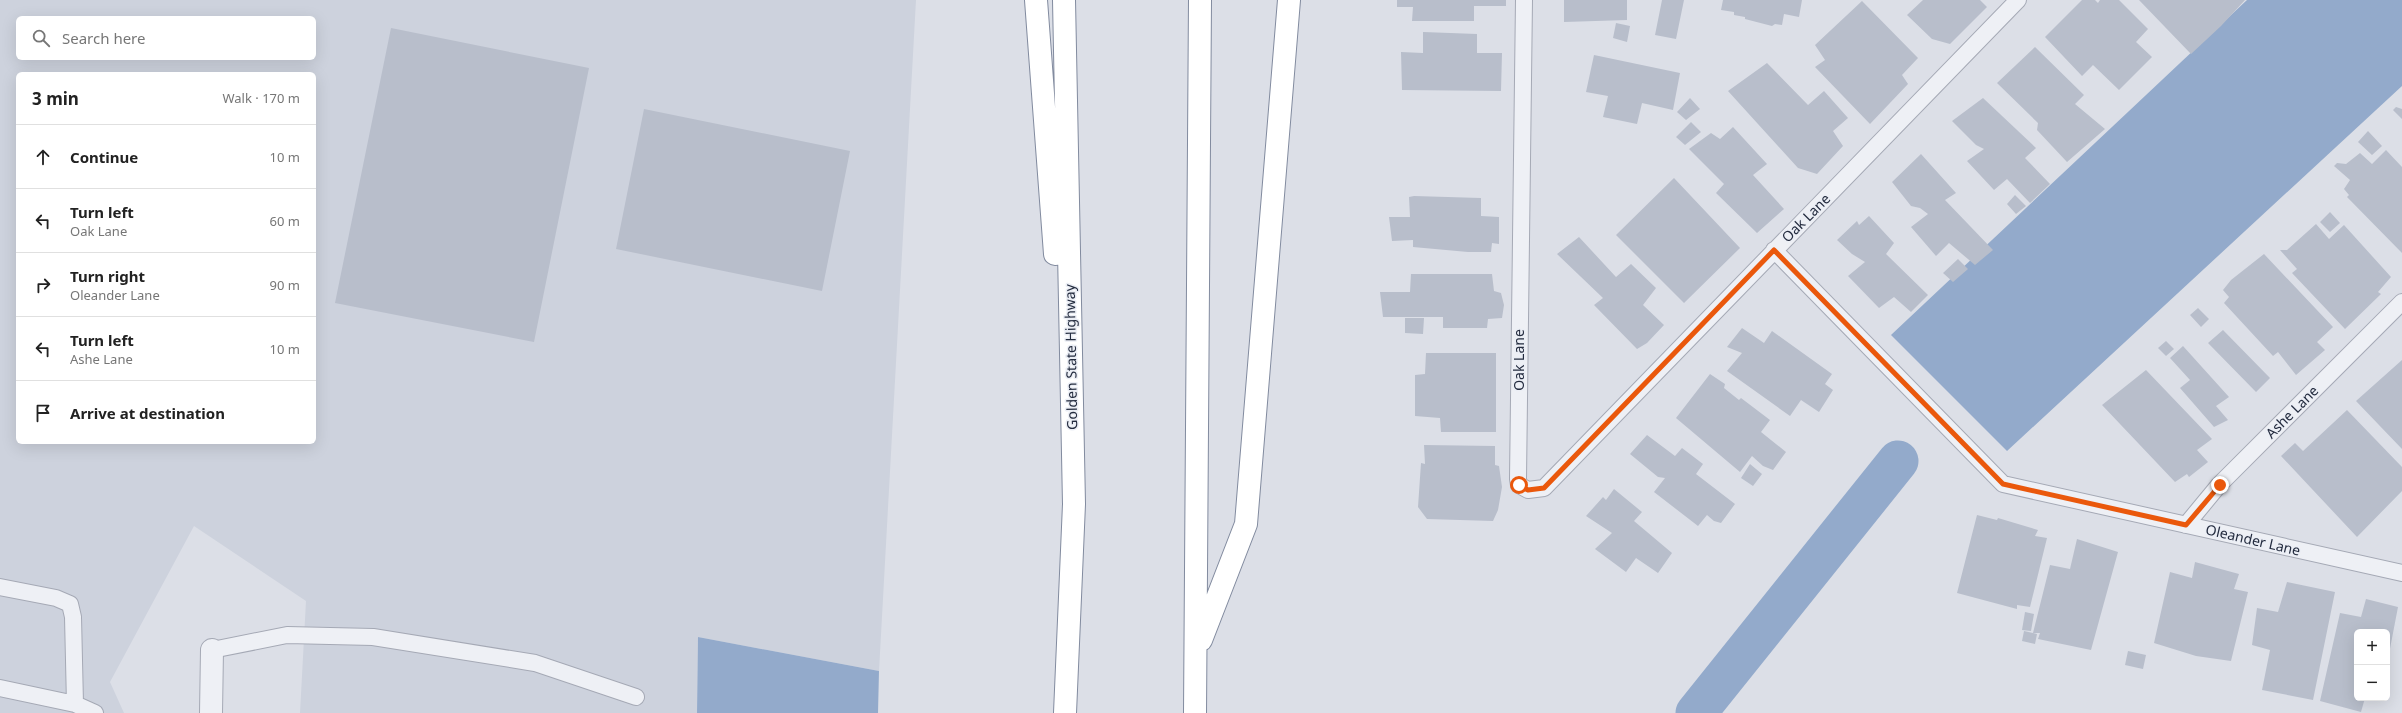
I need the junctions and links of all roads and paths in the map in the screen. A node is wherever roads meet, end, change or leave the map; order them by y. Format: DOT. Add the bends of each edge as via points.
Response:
graph roads {
  1 [pos="1036,0"];
  2 [pos="1064,0"];
  3 [pos="1200,0"];
  4 [pos="1289,0"];
  5 [pos="1524,0"];
  6 [pos="2018,0"];
  7 [pos="1774,250"];
  8 [pos="2402,302"];
  9 [pos="1074,504"];
  10 [pos="2186,525"];
  11 [pos="2402,573"];
  12 [pos="0,587"];
  13 [pos="212,650"];
  14 [pos="1196,652"];
  15 [pos="0,688"];
  16 [pos="636,697"];
  17 [pos="75,704"];
  18 [pos="95,713"];
  19 [pos="211,713"];
  20 [pos="1065,713"];
  21 [pos="1195,713"];
  1 -- 9 [label="highway"];
  2 -- 9 [label="highway, Golden State Highway"];
  3 -- 14 [label="highway"];
  4 -- 14 [label="highway" via="1246,524"];
  5 -- 7 [label="lane, Oak Lane" via="1519,485 1528,490 1544,488"];
  6 -- 7 [label="lane, Oak Lane"];
  7 -- 10 [label="lane, Oleander Lane" via="2003,484"];
  8 -- 10 [label="lane, Ashe Lane" via="2220,485"];
  9 -- 20 [label="highway, Golden State Highway"];
  10 -- 11 [label="lane, Oleander Lane"];
  12 -- 17 [label="lane" via="56,598 70,604 73,617"];
  13 -- 16 [label="lane" via="287,635 373,637 535,664"];
  13 -- 19 [label="street"];
  14 -- 21 [label="highway"];
  15 -- 17 [label="lane"];
  17 -- 18 [label="lane"];
}
